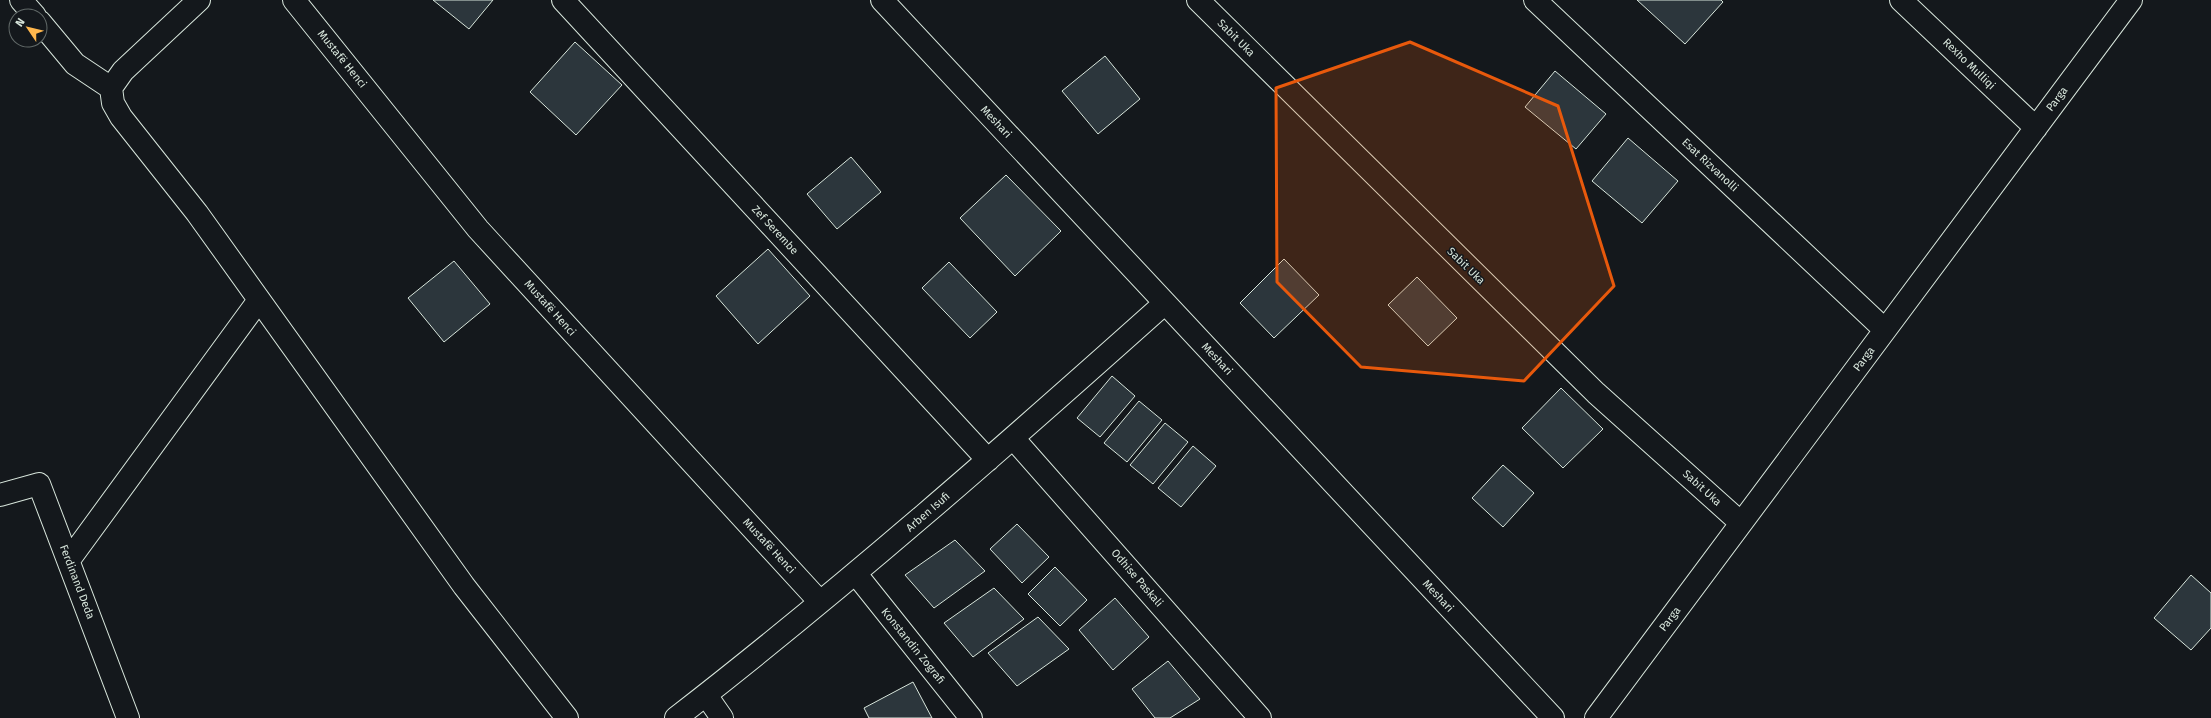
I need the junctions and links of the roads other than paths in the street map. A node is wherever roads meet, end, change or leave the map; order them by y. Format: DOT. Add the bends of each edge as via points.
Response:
graph roads {
  1 [pos="21,0"];
  2 [pos="199,0"];
  3 [pos="294,0"];
  4 [pos="563,0"];
  5 [pos="882,0"];
  6 [pos="1198,0"];
  7 [pos="1535,0"];
  8 [pos="1901,0"];
  9 [pos="2131,0"];
  10 [pos="28,8"];
  11 [pos="48,32"];
  12 [pos="111,88"];
  13 [pos="2036,128"];
  14 [pos="259,300"];
  15 [pos="1165,303"];
  16 [pos="1886,330"];
  17 [pos="1013,438"];
  18 [pos="988,460"];
  19 [pos="0,495"];
  20 [pos="1741,523"];
  21 [pos="68,560"];
  22 [pos="856,574"];
  23 [pos="820,602"];
  24 [pos="706,695"];
  25 [pos="128,718"];
  26 [pos="567,718"];
  27 [pos="676,718"];
  28 [pos="722,718"];
  29 [pos="971,718"];
  30 [pos="1260,718"];
  31 [pos="1553,718"];
  32 [pos="1596,718"];
  1 -- 10 [label="street"];
  2 -- 12 [label="street" via="123,71"];
  3 -- 23 [label="street, Mustafë Henci" via="478,229"];
  4 -- 18 [label="street, Zef Serembe"];
  5 -- 15 [label="street, Meshari"];
  6 -- 20 [label="street, Sabit Uka" via="1596,393"];
  7 -- 16 [label="street, Esat Rizvanolli"];
  8 -- 13 [label="street, Rexho Mulliqi"];
  9 -- 13 [label="street, Parga"];
  11 -- 12 [label="street" via="75,64"];
  12 -- 14 [label="street" via="113,103 121,117 197,213"];
  13 -- 16 [label="street, Parga"];
  14 -- 21 [label="street"];
  14 -- 26 [label="street" via="464,586"];
  15 -- 17 [label="street, Arben Isufi"];
  15 -- 31 [label="street, Meshari"];
  16 -- 20 [label="street, Parga"];
  17 -- 18 [label="street, Arben Isufi"];
  17 -- 30 [label="street, Odhise Paskali"];
  18 -- 22 [label="street, Arben Isufi"];
  19 -- 21 [label="street, Ferdinand Deda" via="39,484"];
  20 -- 32 [label="street, Parga"];
  21 -- 25 [label="street, Ferdinand Deda"];
  22 -- 23 [label="street, Arben Isufi"];
  22 -- 29 [label="street, Konstandin Zografi"];
  23 -- 24 [label="street, Arben Isufi"];
  24 -- 27 [label="street, Arben Isufi"];
  24 -- 28 [label="street"];
}
